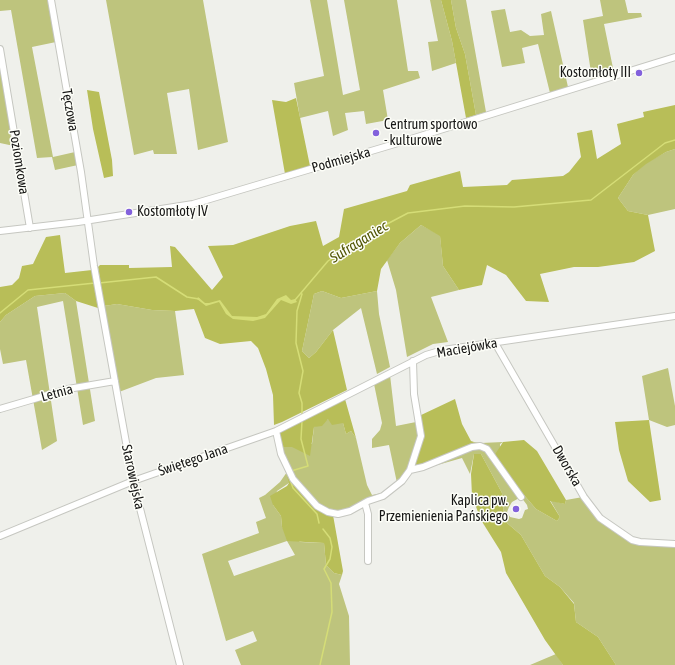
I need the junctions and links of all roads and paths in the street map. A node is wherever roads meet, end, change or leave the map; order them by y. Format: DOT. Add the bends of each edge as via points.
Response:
graph roads {
  1 [pos="51,0"];
  2 [pos="0,49"];
  3 [pos="675,57"];
  4 [pos="88,221"];
  5 [pos="30,228"];
  6 [pos="0,231"];
  7 [pos="675,316"];
  8 [pos="494,342"];
  9 [pos="413,361"];
  10 [pos="115,380"];
  11 [pos="0,409"];
  12 [pos="276,431"];
  13 [pos="410,470"];
  14 [pos="133,481"];
  15 [pos="521,497"];
  16 [pos="365,502"];
  17 [pos="0,536"];
  18 [pos="675,544"];
  19 [pos="368,561"];
  20 [pos="180,665"];
  1 -- 4 [label="street, Tęczowa"];
  2 -- 5 [label="street, Poziomkowa"];
  3 -- 4 [label="street, Podmiejska" via="193,204"];
  4 -- 5 [label="street, Podmiejska"];
  4 -- 10 [label="street, Starowiejska"];
  5 -- 6 [label="street, Podmiejska"];
  7 -- 8 [label="street, Maciejówka"];
  8 -- 9 [label="street, Maciejówka" via="443,350"];
  8 -- 18 [label="street, Dworska" via="584,497 600,518 632,540"];
  9 -- 12 [label="street, Maciejówka"];
  9 -- 13 [label="street" via="414,394 421,436"];
  10 -- 11 [label="street, Letnia" via="68,389"];
  10 -- 14 [label="street, Starowiejska"];
  12 -- 14 [label="street, Świętego Jana"];
  12 -- 16 [label="street" via="281,454 290,472 317,506 338,514 350,511"];
  13 -- 15 [label="street" via="480,446 487,449"];
  13 -- 16 [label="street" via="391,491"];
  14 -- 17 [label="street, Świętego Jana"];
  14 -- 20 [label="street, Starowiejska"];
  16 -- 19 [label="street" via="368,514"];
}
